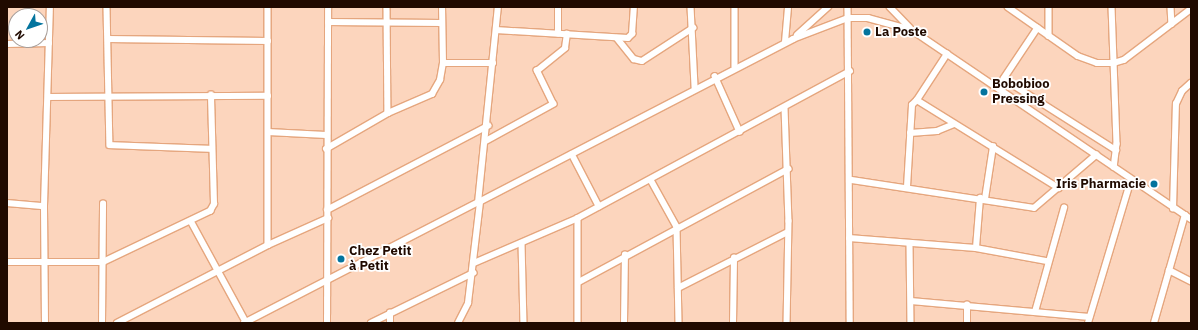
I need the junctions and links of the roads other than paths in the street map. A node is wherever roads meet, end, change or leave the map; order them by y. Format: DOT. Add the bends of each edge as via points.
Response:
graph roads {
  1 [pos="50,7"];
  2 [pos="107,7"];
  3 [pos="268,7"];
  4 [pos="328,7"];
  5 [pos="387,7"];
  6 [pos="442,7"];
  7 [pos="498,7"];
  8 [pos="558,7"];
  9 [pos="634,7"];
  10 [pos="691,7"];
  11 [pos="735,7"];
  12 [pos="788,7"];
  13 [pos="828,7"];
  14 [pos="848,7"];
  15 [pos="890,7"];
  16 [pos="1008,7"];
  17 [pos="1048,7"];
  18 [pos="1112,7"];
  19 [pos="1171,7"];
  20 [pos="1191,9"];
  21 [pos="848,18"];
  22 [pos="328,22"];
  23 [pos="387,22"];
  24 [pos="442,23"];
  25 [pos="1172,24"];
  26 [pos="693,28"];
  27 [pos="1038,28"];
  28 [pos="496,30"];
  29 [pos="912,30"];
  30 [pos="558,34"];
  31 [pos="567,34"];
  32 [pos="1049,36"];
  33 [pos="617,38"];
  34 [pos="108,39"];
  35 [pos="793,39"];
  36 [pos="268,40"];
  37 [pos="785,42"];
  38 [pos="49,43"];
  39 [pos="7,44"];
  40 [pos="947,54"];
  41 [pos="443,63"];
  42 [pos="494,63"];
  43 [pos="1114,64"];
  44 [pos="736,66"];
  45 [pos="850,71"];
  46 [pos="715,76"];
  47 [pos="1191,84"];
  48 [pos="695,88"];
  49 [pos="108,94"];
  50 [pos="211,95"];
  51 [pos="268,96"];
  52 [pos="48,97"];
  53 [pos="917,100"];
  54 [pos="785,108"];
  55 [pos="388,113"];
  56 [pos="954,124"];
  57 [pos="488,126"];
  58 [pos="268,132"];
  59 [pos="740,132"];
  60 [pos="910,133"];
  61 [pos="326,135"];
  62 [pos="486,141"];
  63 [pos="993,147"];
  64 [pos="212,149"];
  65 [pos="326,149"];
  66 [pos="1116,150"];
  67 [pos="572,154"];
  68 [pos="1096,155"];
  69 [pos="1114,167"];
  70 [pos="788,169"];
  71 [pos="651,180"];
  72 [pos="852,180"];
  73 [pos="1131,180"];
  74 [pos="907,188"];
  75 [pos="1059,188"];
  76 [pos="983,198"];
  77 [pos="480,202"];
  78 [pos="7,203"];
  79 [pos="103,204"];
  80 [pos="44,206"];
  81 [pos="599,206"];
  82 [pos="1064,208"];
  83 [pos="1173,209"];
  84 [pos="327,210"];
  85 [pos="1184,215"];
  86 [pos="328,218"];
  87 [pos="578,218"];
  88 [pos="1191,219"];
  89 [pos="191,221"];
  90 [pos="677,227"];
  91 [pos="788,232"];
  92 [pos="849,238"];
  93 [pos="522,243"];
  94 [pos="910,244"];
  95 [pos="268,245"];
  96 [pos="976,248"];
  97 [pos="625,255"];
  98 [pos="734,258"];
  99 [pos="1047,261"];
  100 [pos="7,262"];
  101 [pos="103,262"];
  102 [pos="44,263"];
  103 [pos="474,263"];
  104 [pos="217,270"];
  105 [pos="1169,270"];
  106 [pos="473,273"];
  107 [pos="328,278"];
  108 [pos="1191,281"];
  109 [pos="579,282"];
  110 [pos="678,288"];
  111 [pos="911,301"];
  112 [pos="967,305"];
  113 [pos="1034,312"];
  114 [pos="390,313"];
  115 [pos="1088,320"];
  116 [pos="121,322"];
  117 [pos="245,322"];
  118 [pos="45,323"];
  119 [pos="102,323"];
  120 [pos="327,323"];
  121 [pos="371,323"];
  122 [pos="390,323"];
  123 [pos="458,323"];
  124 [pos="524,323"];
  125 [pos="578,323"];
  126 [pos="624,323"];
  127 [pos="679,323"];
  128 [pos="733,323"];
  129 [pos="787,323"];
  130 [pos="850,323"];
  131 [pos="910,323"];
  132 [pos="967,323"];
  133 [pos="1154,323"];
  1 -- 38 [label="street"];
  2 -- 34 [label="street"];
  3 -- 36 [label="street"];
  4 -- 22 [label="street"];
  5 -- 23 [label="street"];
  6 -- 24 [label="street"];
  7 -- 28 [label="street"];
  8 -- 30 [label="street"];
  9 -- 33 [label="street" via="632,34 628,38"];
  10 -- 26 [label="street"];
  11 -- 44 [label="street"];
  12 -- 37 [label="street"];
  13 -- 35 [label="street"];
  14 -- 21 [label="street"];
  15 -- 29 [label="street"];
  16 -- 27 [label="street"];
  17 -- 32 [label="street"];
  18 -- 43 [label="street"];
  19 -- 25 [label="street"];
  20 -- 25 [label="street"];
  21 -- 29 [label="street" via="881,19"];
  21 -- 35 [label="street"];
  21 -- 45 [label="street"];
  22 -- 23 [label="street"];
  22 -- 61 [label="street"];
  23 -- 24 [label="street"];
  23 -- 55 [label="street"];
  24 -- 41 [label="street"];
  25 -- 43 [label="street" via="1124,60"];
  26 -- 33 [label="street" via="642,60 634,59"];
  26 -- 48 [label="street"];
  27 -- 32 [label="street"];
  27 -- 66 [label="street" via="1004,79"];
  28 -- 30 [label="street"];
  28 -- 42 [label="street"];
  29 -- 40 [label="street"];
  30 -- 31 [label="street"];
  31 -- 33 [label="street"];
  31 -- 62 [label="street" via="565,48 537,71 553,104"];
  32 -- 43 [label="street" via="1087,60"];
  34 -- 36 [label="street"];
  34 -- 49 [label="street"];
  35 -- 37 [label="street"];
  36 -- 51 [label="street"];
  37 -- 44 [label="street"];
  38 -- 39 [label="street"];
  38 -- 52 [label="street"];
  40 -- 53 [label="street"];
  40 -- 68 [label="street"];
  41 -- 42 [label="street"];
  41 -- 55 [label="street" via="440,80 432,94"];
  42 -- 57 [label="street"];
  43 -- 66 [label="street"];
  44 -- 46 [label="street"];
  45 -- 54 [label="street"];
  45 -- 72 [label="street"];
  46 -- 48 [label="street"];
  46 -- 59 [label="street"];
  47 -- 83 [label="street" via="1182,91 1176,104"];
  48 -- 67 [label="street"];
  49 -- 50 [label="street"];
  49 -- 52 [label="street"];
  49 -- 64 [label="street" via="111,146"];
  50 -- 51 [label="street"];
  50 -- 64 [label="street"];
  51 -- 58 [label="street"];
  52 -- 80 [label="street"];
  53 -- 56 [label="street"];
  53 -- 60 [label="street" via="912,105"];
  54 -- 59 [label="street"];
  54 -- 70 [label="street"];
  55 -- 65 [label="street"];
  56 -- 60 [label="street" via="937,131"];
  56 -- 63 [label="street"];
  57 -- 62 [label="street"];
  57 -- 84 [label="street"];
  58 -- 61 [label="street"];
  58 -- 95 [label="street"];
  59 -- 71 [label="street"];
  60 -- 74 [label="street"];
  61 -- 65 [label="street"];
  62 -- 77 [label="street"];
  63 -- 75 [label="street"];
  63 -- 76 [label="street"];
  64 -- 89 [label="street" via="213,207"];
  65 -- 84 [label="street"];
  66 -- 69 [label="street"];
  67 -- 77 [label="street"];
  67 -- 81 [label="street"];
  68 -- 69 [label="street"];
  68 -- 75 [label="street"];
  69 -- 73 [label="street"];
  70 -- 90 [label="street"];
  70 -- 91 [label="street"];
  71 -- 81 [label="street"];
  71 -- 90 [label="street"];
  72 -- 74 [label="street"];
  72 -- 92 [label="street"];
  73 -- 83 [label="street"];
  73 -- 115 [label="street"];
  74 -- 76 [label="street"];
  75 -- 76 [label="street" via="1034,208"];
  76 -- 96 [label="street"];
  77 -- 103 [label="street"];
  77 -- 107 [label="street"];
  78 -- 80 [label="street"];
  79 -- 101 [label="street"];
  80 -- 102 [label="street"];
  81 -- 87 [label="street"];
  82 -- 99 [label="street"];
  83 -- 85 [label="street"];
  84 -- 86 [label="street"];
  85 -- 88 [label="street"];
  85 -- 105 [label="street"];
  86 -- 95 [label="street"];
  86 -- 107 [label="street"];
  87 -- 93 [label="street"];
  87 -- 109 [label="street"];
  89 -- 101 [label="street"];
  89 -- 104 [label="street"];
  90 -- 97 [label="street"];
  90 -- 110 [label="street"];
  91 -- 98 [label="street"];
  91 -- 129 [label="street"];
  92 -- 94 [label="street"];
  92 -- 130 [label="street"];
  93 -- 103 [label="street"];
  93 -- 124 [label="street"];
  94 -- 96 [label="street"];
  94 -- 111 [label="street"];
  95 -- 104 [label="street"];
  96 -- 99 [label="street"];
  97 -- 109 [label="street"];
  97 -- 126 [label="street"];
  98 -- 110 [label="street"];
  98 -- 128 [label="street"];
  99 -- 113 [label="street"];
  100 -- 102 [label="street"];
  101 -- 102 [label="street"];
  101 -- 119 [label="street"];
  102 -- 118 [label="street"];
  103 -- 106 [label="street"];
  104 -- 116 [label="street"];
  104 -- 117 [label="street"];
  105 -- 108 [label="street"];
  105 -- 133 [label="street"];
  106 -- 114 [label="street"];
  106 -- 123 [label="street" via="468,303"];
  107 -- 117 [label="street"];
  107 -- 120 [label="street"];
  109 -- 125 [label="street"];
  110 -- 127 [label="street"];
  111 -- 112 [label="street"];
  111 -- 131 [label="street"];
  112 -- 113 [label="street"];
  112 -- 132 [label="street"];
  113 -- 115 [label="street"];
  114 -- 121 [label="street"];
  114 -- 122 [label="street"];
}
